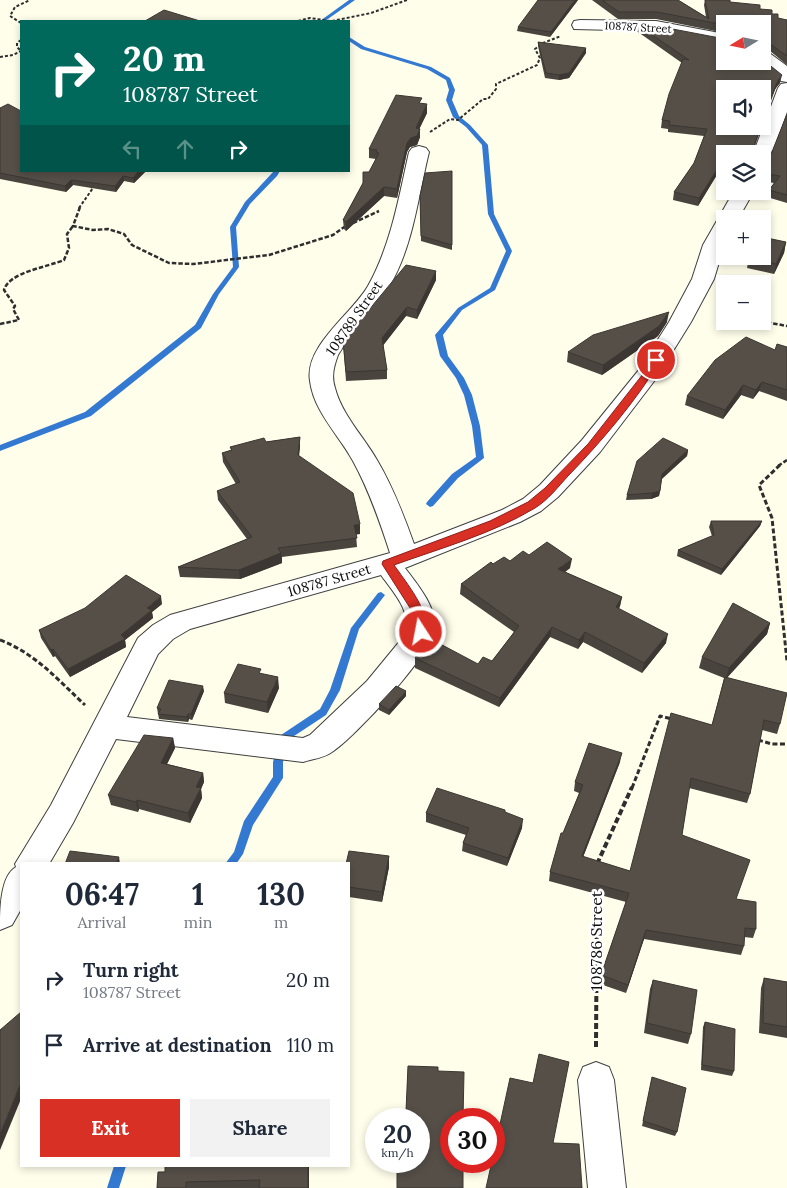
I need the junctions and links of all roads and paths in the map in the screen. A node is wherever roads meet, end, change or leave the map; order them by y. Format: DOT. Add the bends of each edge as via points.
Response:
graph roads {
  1 [pos="30,0"];
  2 [pos="407,0"];
  3 [pos="300,20"];
  4 [pos="326,20"];
  5 [pos="336,20"];
  6 [pos="20,21"];
  7 [pos="580,25"];
  8 [pos="716,36"];
  9 [pos="20,52"];
  10 [pos="0,58"];
  11 [pos="771,63"];
  12 [pos="787,77"];
  13 [pos="787,88"];
  14 [pos="765,145"];
  15 [pos="419,152"];
  16 [pos="87,183"];
  17 [pos="406,206"];
  18 [pos="73,226"];
  19 [pos="716,239"];
  20 [pos="771,323"];
  21 [pos="0,324"];
  22 [pos="787,326"];
  23 [pos="787,460"];
  24 [pos="396,561"];
  25 [pos="0,640"];
  26 [pos="787,661"];
  27 [pos="675,720"];
  28 [pos="107,726"];
  29 [pos="754,739"];
  30 [pos="787,744"];
  31 [pos="32,862"];
  32 [pos="597,872"];
  33 [pos="20,882"];
  34 [pos="597,882"];
  35 [pos="0,916"];
  36 [pos="596,1080"];
  37 [pos="607,1188"];
  1 -- 6 [label="path" via="15,7 10,16"];
  2 -- 5 [label="path"];
  3 -- 4 [label="path"];
  7 -- 8 [label="street, 108787 Street" via="656,26"];
  7 -- 15 [label="path" via="535,49 540,58 537,65 496,84 488,99 458,120 450,119 437,126 426,136"];
  9 -- 10 [label="path"];
  11 -- 12 [label="street"];
  13 -- 14 [label="street"];
  15 -- 17 [label="street, 108789 Street"];
  16 -- 18 [label="path" via="93,188 79,207"];
  17 -- 18 [label="path" via="378,211 333,234 269,255 193,264 169,264 132,246 124,234"];
  17 -- 24 [label="street, 108789 Street" via="389,264 367,303 333,345 322,365 321,378 333,409 378,485"];
  18 -- 21 [label="path" via="67,234 69,248 64,260 7,282 4,290 15,306 13,309 18,320"];
  19 -- 24 [label="street, 108787 Street" via="704,280 647,375 592,446 548,491 511,516"];
  20 -- 22 [label="path"];
  23 -- 26 [label="path" via="759,485 772,518"];
  24 -- 28 [label="street, 108787 Street" via="180,622 148,646"];
  24 -- 28 [label="street, 108789 Street" via="418,610 421,632 392,671 346,722 318,745 303,750"];
  25 -- 28 [label="path" via="14,644 37,658"];
  27 -- 32 [label="path, 108786 Street" via="660,716 626,802 597,862"];
  28 -- 31 [label="street, 108787 Street" via="62,814"];
  29 -- 30 [label="path"];
  33 -- 35 [label="street"];
  34 -- 36 [label="path, 108786 Street"];
  36 -- 37 [label="street"];
}
